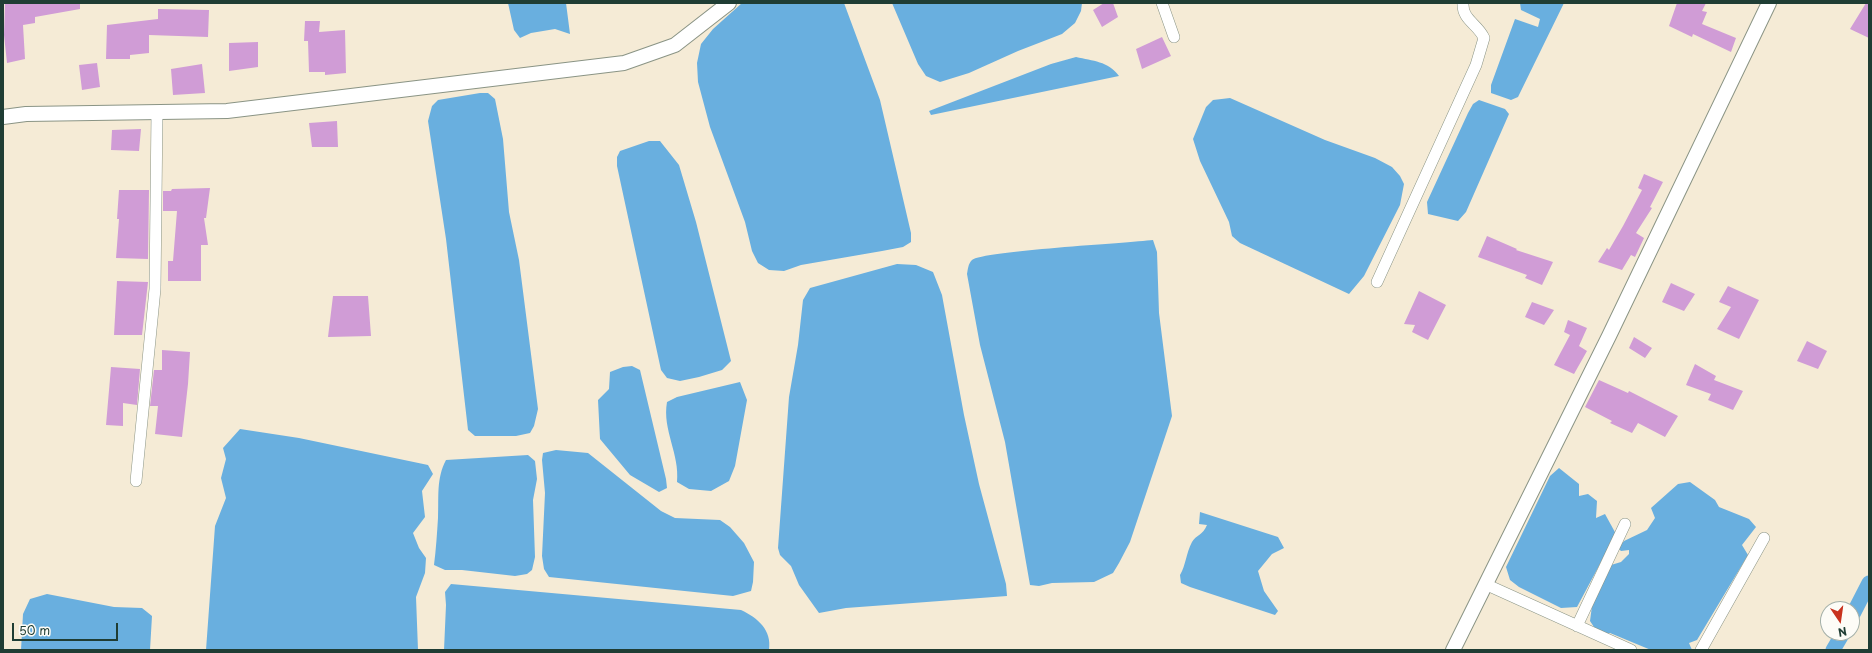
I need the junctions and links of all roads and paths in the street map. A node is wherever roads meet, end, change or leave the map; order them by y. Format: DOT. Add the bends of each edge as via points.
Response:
graph roads {
  1 [pos="729,3"];
  2 [pos="1162,3"];
  3 [pos="1463,3"];
  4 [pos="1769,3"];
  5 [pos="1174,37"];
  6 [pos="157,112"];
  7 [pos="3,117"];
  8 [pos="1377,282"];
  9 [pos="136,481"];
  10 [pos="1625,524"];
  11 [pos="1764,538"];
  12 [pos="1485,584"];
  13 [pos="1577,626"];
  14 [pos="1453,650"];
  15 [pos="1631,650"];
  16 [pos="1701,650"];
  1 -- 6 [label="street" via="675,45 624,62 227,111"];
  2 -- 5 [label="street"];
  3 -- 8 [label="street" via="1467,19 1476,26 1484,38 1476,65"];
  4 -- 12 [label="street" via="1609,336"];
  6 -- 7 [label="street" via="26,114"];
  6 -- 9 [label="street" via="155,289"];
  10 -- 13 [label="street"];
  11 -- 16 [label="street"];
  12 -- 13 [label="street"];
  12 -- 14 [label="street"];
  13 -- 15 [label="street"];
}
